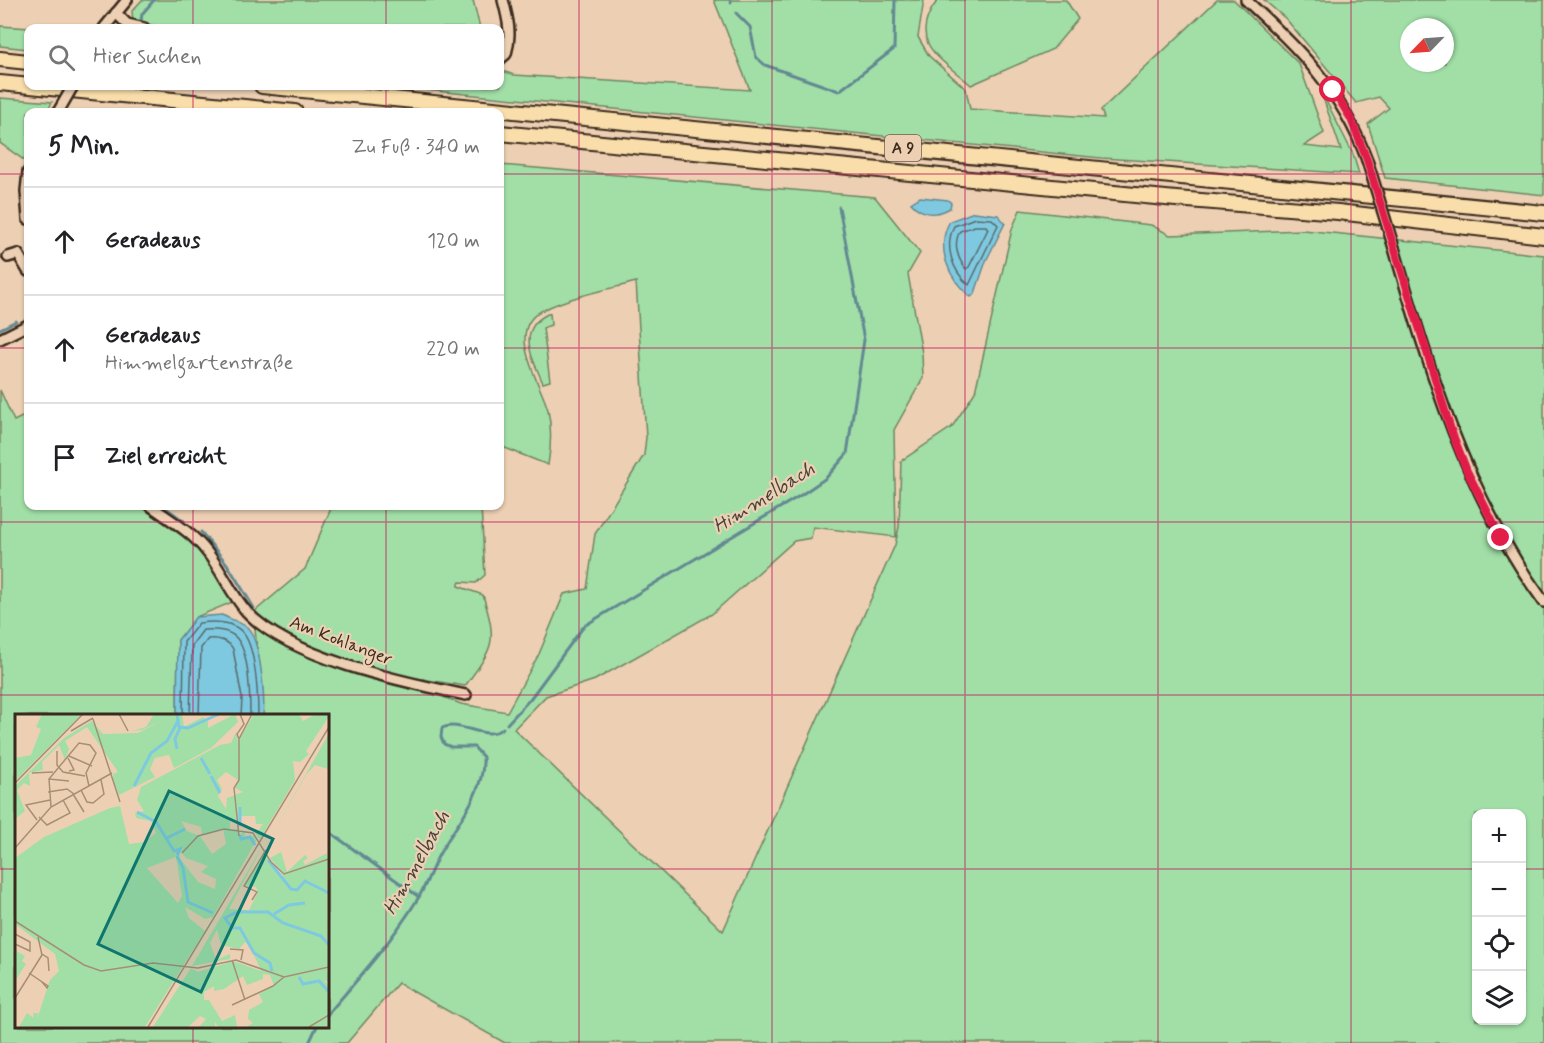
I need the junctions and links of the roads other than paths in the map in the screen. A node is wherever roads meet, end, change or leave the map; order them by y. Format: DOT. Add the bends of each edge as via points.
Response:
graph roads {
  1 [pos="127,0"];
  2 [pos="503,0"];
  3 [pos="1246,0"];
  4 [pos="116,13"];
  5 [pos="107,24"];
  6 [pos="127,24"];
  7 [pos="504,56"];
  8 [pos="0,59"];
  9 [pos="24,62"];
  10 [pos="0,84"];
  11 [pos="24,86"];
  12 [pos="63,90"];
  13 [pos="71,90"];
  14 [pos="302,90"];
  15 [pos="60,108"];
  16 [pos="253,108"];
  17 [pos="484,108"];
  18 [pos="504,110"];
  19 [pos="504,133"];
  20 [pos="1544,213"];
  21 [pos="1544,237"];
  22 [pos="8,257"];
  23 [pos="24,264"];
  24 [pos="24,327"];
  25 [pos="0,339"];
  26 [pos="157,510"];
  27 [pos="1544,602"];
  28 [pos="466,695"];
  1 -- 4 [label="street"];
  2 -- 7 [label="street" via="510,23 510,42"];
  3 -- 27 [label="street, bridge" via="1301,51 1351,119 1467,471 1501,538"];
  4 -- 5 [label="street"];
  4 -- 6 [label="street"];
  8 -- 9 [label="highway"];
  10 -- 11 [label="highway"];
  12 -- 16 [label="highway"];
  13 -- 15 [label="street, bridge"];
  14 -- 17 [label="highway, A 9"];
  18 -- 20 [label="highway, A 9"];
  19 -- 21 [label="highway, A 9" via="1338,212"];
  22 -- 23 [label="street" via="18,254"];
  24 -- 25 [label="street"];
  26 -- 28 [label="street, Am Kohlanger" via="205,549 247,612 265,627 296,645 345,663"];
}
